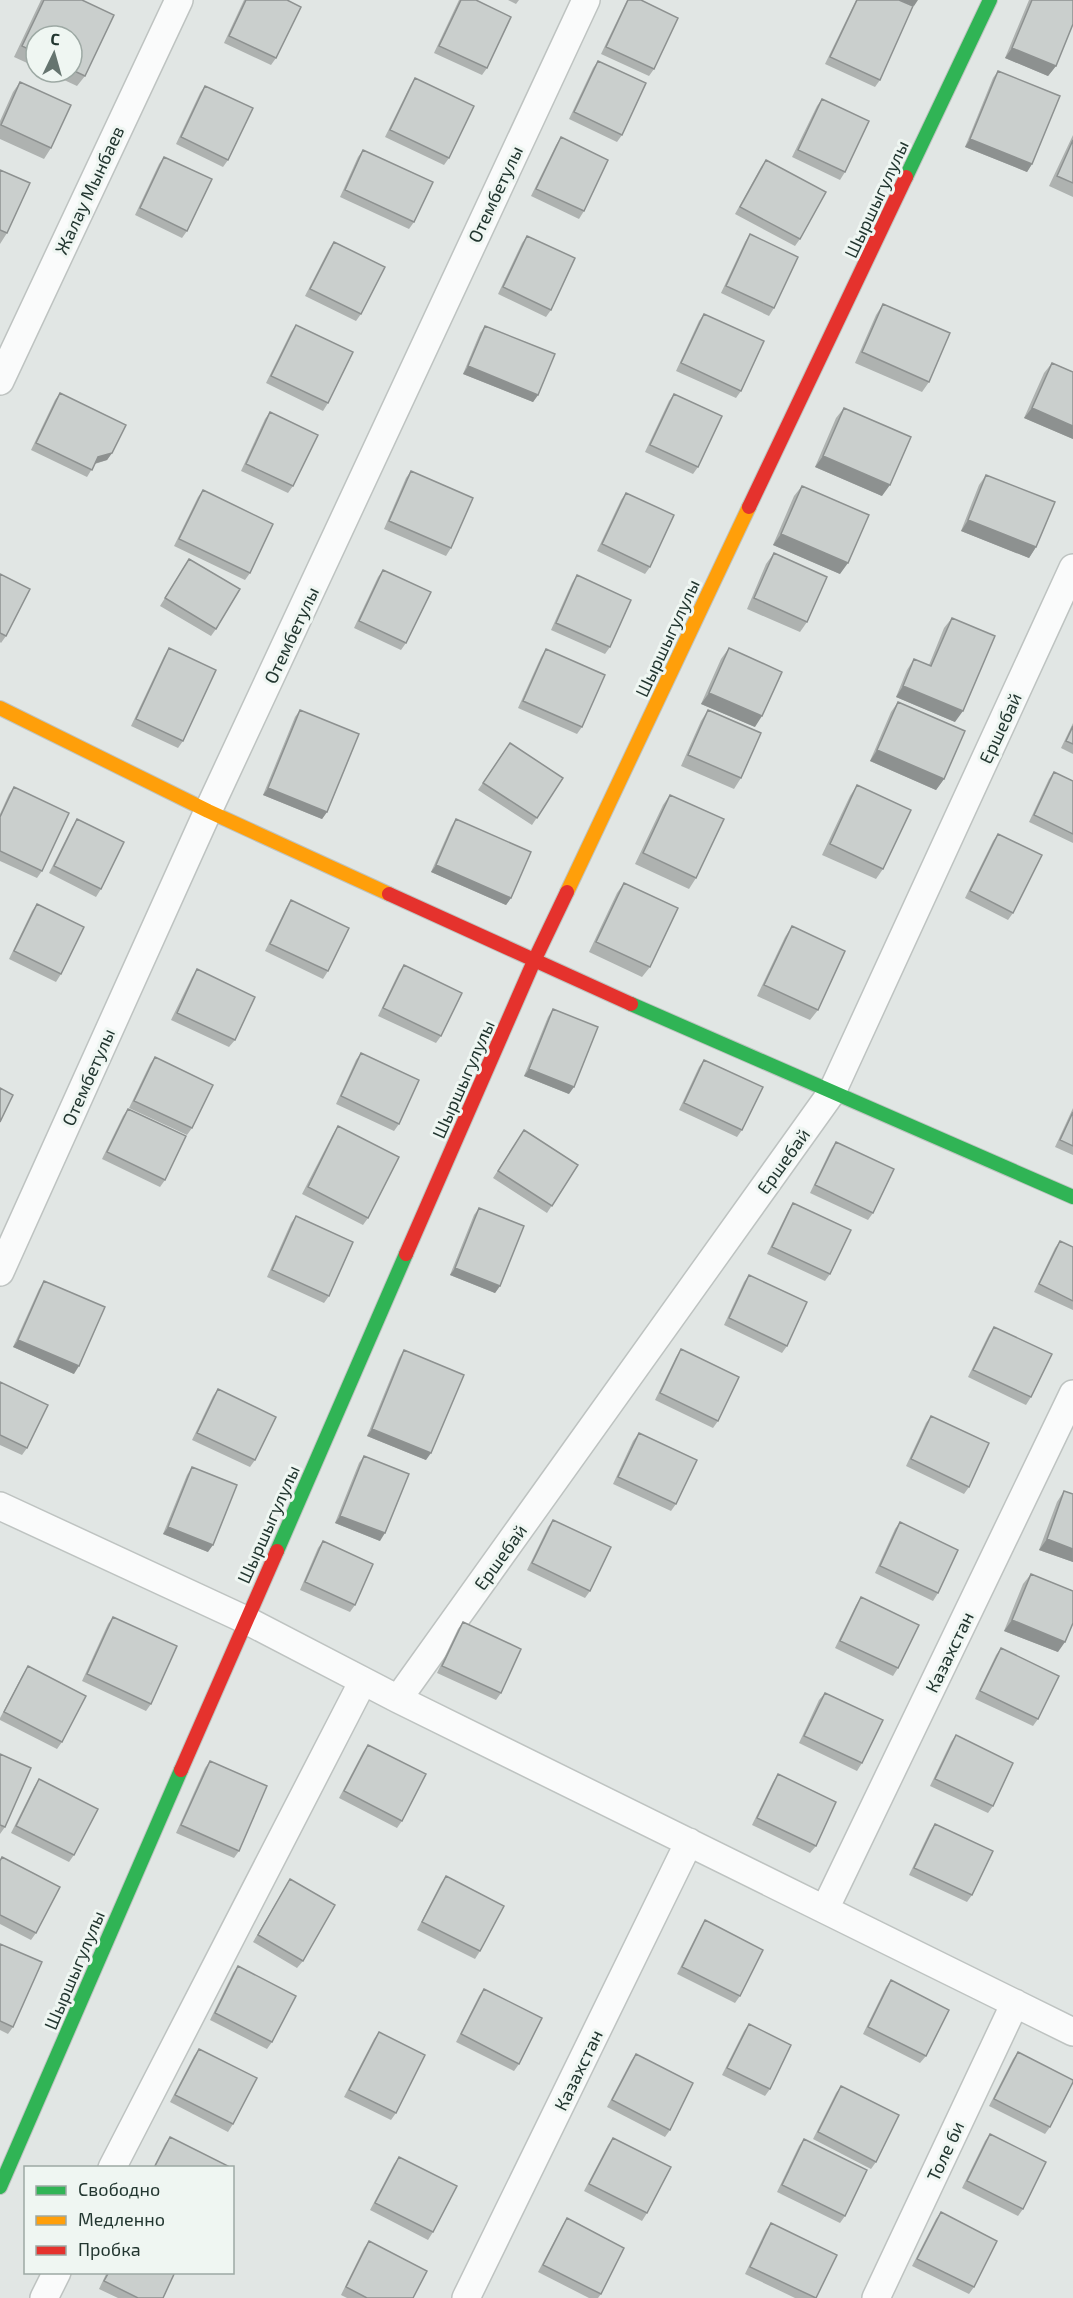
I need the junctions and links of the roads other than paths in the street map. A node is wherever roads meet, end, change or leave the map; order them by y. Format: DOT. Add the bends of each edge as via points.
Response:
graph roads {
  1 [pos="179,0"];
  2 [pos="586,0"];
  3 [pos="990,0"];
  4 [pos="0,381"];
  5 [pos="1073,568"];
  6 [pos="0,708"];
  7 [pos="208,811"];
  8 [pos="534,961"];
  9 [pos="832,1092"];
  10 [pos="1073,1197"];
  11 [pos="0,1272"];
  12 [pos="1073,1394"];
  13 [pos="0,1506"];
  14 [pos="246,1620"];
  15 [pos="363,1681"];
  16 [pos="398,1699"];
  17 [pos="689,1842"];
  18 [pos="825,1909"];
  19 [pos="1015,2003"];
  20 [pos="1073,2032"];
  21 [pos="113,2166"];
  22 [pos="0,2187"];
  23 [pos="56,2274"];
  24 [pos="44,2298"];
  25 [pos="466,2298"];
  26 [pos="876,2298"];
  1 -- 4 [label="street, Жалау Мынбаев"];
  2 -- 7 [label="street, Отембетулы"];
  3 -- 8 [label="street, Шыршыгулулы"];
  5 -- 9 [label="street, Ершебай"];
  6 -- 7 [label="street"];
  7 -- 8 [label="street"];
  7 -- 11 [label="street, Отембетулы"];
  8 -- 9 [label="street"];
  8 -- 14 [label="street, Шыршыгулулы"];
  9 -- 10 [label="street"];
  9 -- 16 [label="street, Ершебай"];
  12 -- 18 [label="street, Казахстан"];
  13 -- 14 [label="street"];
  14 -- 15 [label="street"];
  14 -- 22 [label="street, Шыршыгулулы"];
  15 -- 16 [label="street"];
  15 -- 21 [label="street"];
  16 -- 17 [label="street"];
  17 -- 18 [label="street"];
  17 -- 25 [label="street, Казахстан"];
  18 -- 19 [label="street"];
  19 -- 20 [label="street"];
  19 -- 26 [label="street, Толе би"];
  23 -- 24 [label="street"];
}
